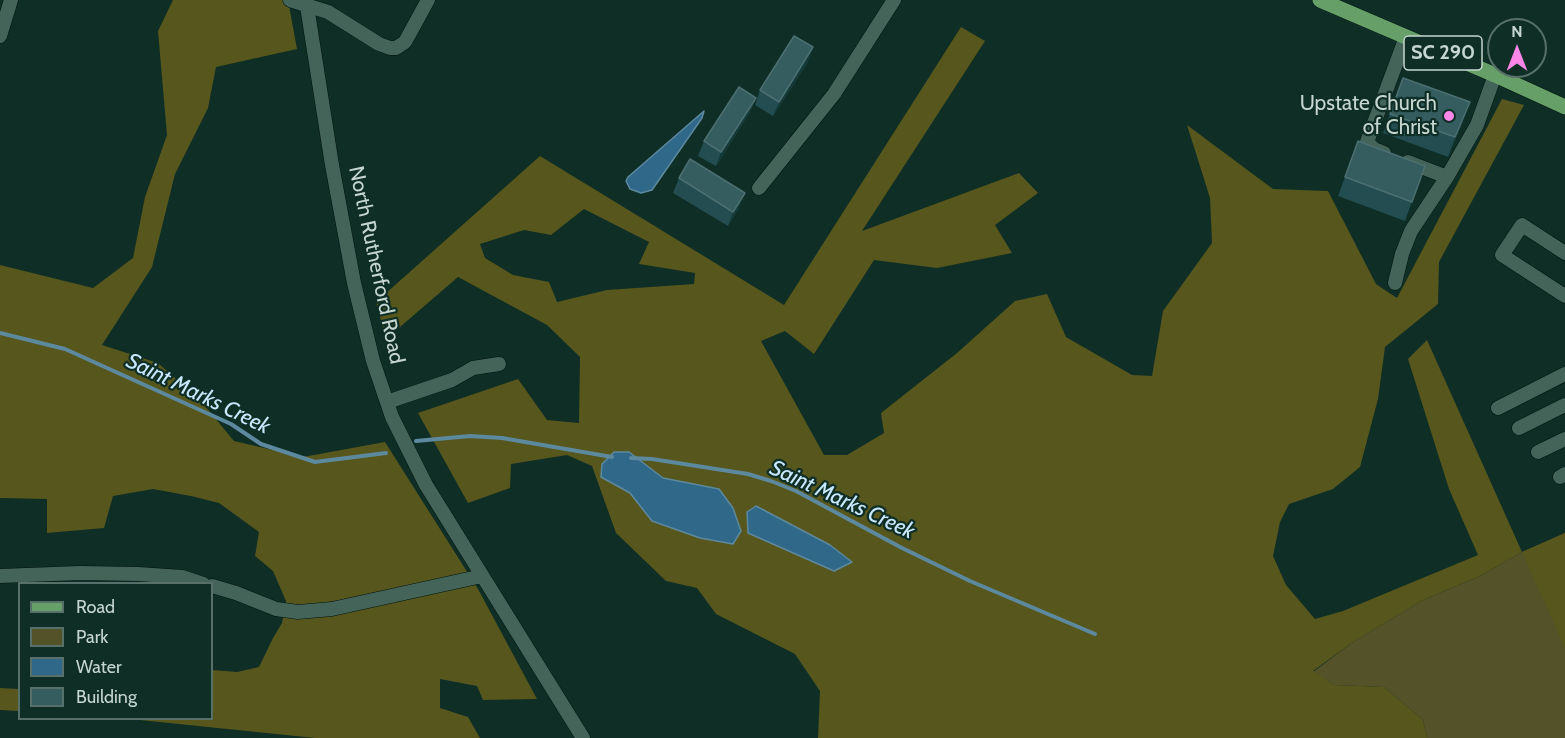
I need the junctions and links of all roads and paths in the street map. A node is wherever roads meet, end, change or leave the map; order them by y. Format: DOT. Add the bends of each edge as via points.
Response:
graph roads {
  1 [pos="11,0"];
  2 [pos="290,0"];
  3 [pos="428,0"];
  4 [pos="894,0"];
  5 [pos="1320,0"];
  6 [pos="307,2"];
  7 [pos="1342,4"];
  8 [pos="0,36"];
  9 [pos="1406,37"];
  10 [pos="1487,72"];
  11 [pos="1493,78"];
  12 [pos="1502,78"];
  13 [pos="1565,107"];
  14 [pos="1447,177"];
  15 [pos="759,188"];
  16 [pos="1565,253"];
  17 [pos="1395,284"];
  18 [pos="1565,296"];
  19 [pos="499,364"];
  20 [pos="1565,374"];
  21 [pos="387,402"];
  22 [pos="1565,405"];
  23 [pos="1498,408"];
  24 [pos="1519,428"];
  25 [pos="1565,439"];
  26 [pos="1538,453"];
  27 [pos="0,576"];
  28 [pos="482,576"];
  29 [pos="196,582"];
  30 [pos="213,586"];
  31 [pos="583,738"];
  1 -- 8 [label="street"];
  2 -- 6 [label="street"];
  3 -- 6 [label="street" via="405,42 390,48"];
  4 -- 15 [label="street" via="834,94"];
  5 -- 7 [label="main road, SC 290"];
  6 -- 21 [label="street, North Rutherford Road" via="354,283"];
  7 -- 9 [label="main road, SC 290"];
  9 -- 10 [label="main road, SC 290"];
  9 -- 14 [label="street" via="1396,81 1367,142"];
  11 -- 14 [label="street" via="1478,107 1477,125"];
  12 -- 13 [label="main road, SC 290"];
  14 -- 17 [label="street" via="1412,231"];
  16 -- 18 [label="street" via="1522,225 1502,255"];
  19 -- 21 [label="street" via="473,368 452,380"];
  20 -- 23 [label="street"];
  21 -- 28 [label="street, North Rutherford Road" via="407,451"];
  22 -- 24 [label="street"];
  25 -- 26 [label="street"];
  27 -- 29 [label="street" via="138,574"];
  28 -- 30 [label="street" via="332,609 298,612 276,609"];
  28 -- 31 [label="street, North Rutherford Road"];
}
